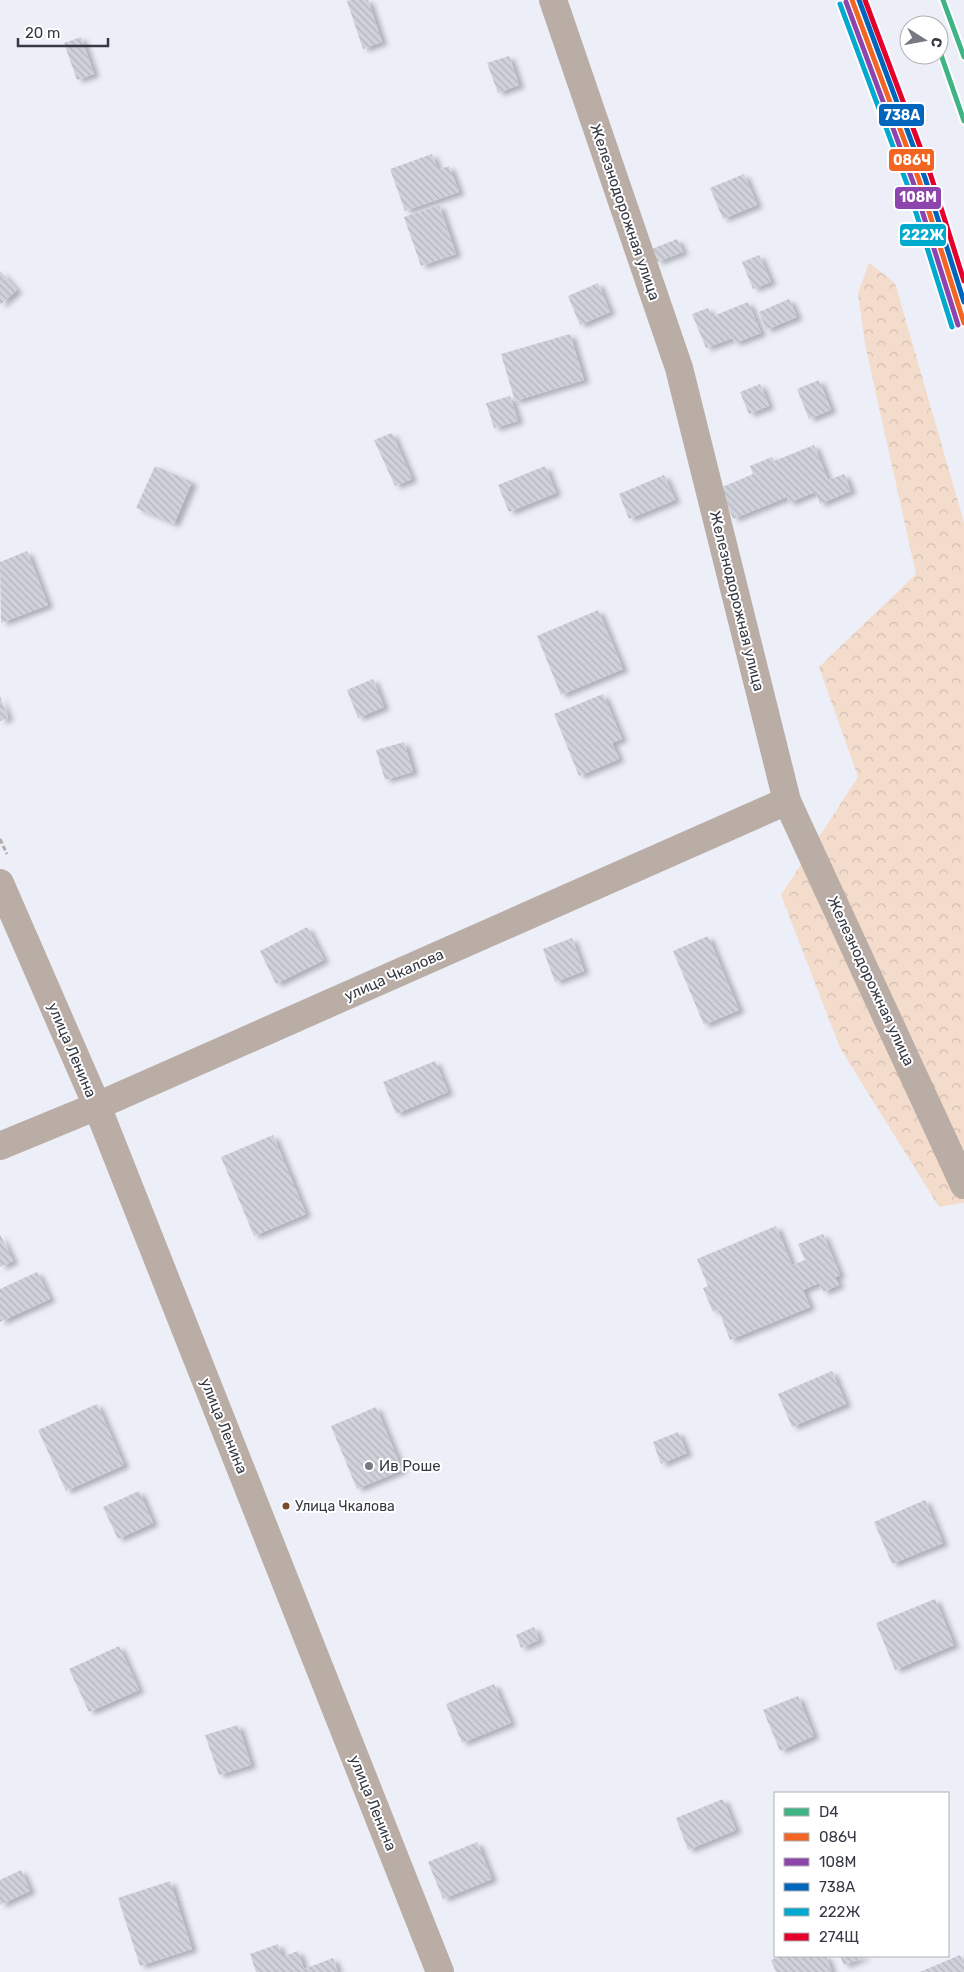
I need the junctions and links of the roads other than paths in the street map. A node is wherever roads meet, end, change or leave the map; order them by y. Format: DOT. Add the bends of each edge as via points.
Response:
graph roads {
  1 [pos="553,0"];
  2 [pos="787,802"];
  3 [pos="0,883"];
  4 [pos="97,1106"];
  5 [pos="0,1146"];
  6 [pos="964,1185"];
  7 [pos="440,1972"];
  1 -- 2 [label="street, Железнодорожная улица" via="679,368"];
  2 -- 4 [label="street, улица Чкалова"];
  2 -- 6 [label="street, Железнодорожная улица"];
  3 -- 4 [label="street, улица Ленина"];
  4 -- 5 [label="street, улица Чкалова"];
  4 -- 7 [label="street, улица Ленина"];
}
